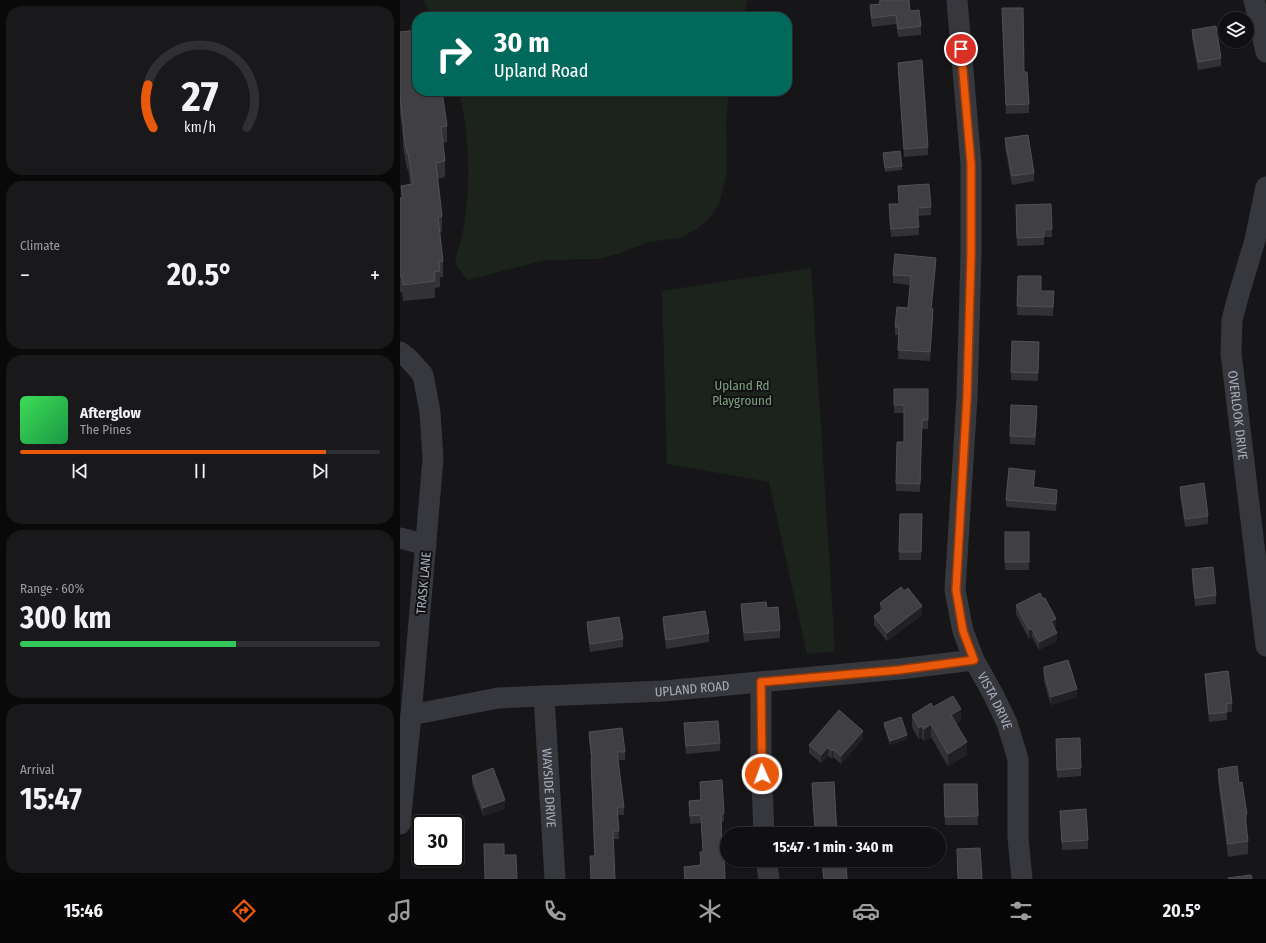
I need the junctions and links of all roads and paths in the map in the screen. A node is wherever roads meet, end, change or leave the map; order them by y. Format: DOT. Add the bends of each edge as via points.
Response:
graph roads {
  1 [pos="956,0"];
  2 [pos="1254,0"];
  3 [pos="1266,52"];
  4 [pos="1266,187"];
  5 [pos="400,352"];
  6 [pos="400,538"];
  7 [pos="426,546"];
  8 [pos="1266,646"];
  9 [pos="974,660"];
  10 [pos="761,682"];
  11 [pos="544,696"];
  12 [pos="411,715"];
  13 [pos="400,824"];
  14 [pos="764,827"];
  15 [pos="767,867"];
  16 [pos="554,879"];
  17 [pos="769,879"];
  18 [pos="1022,879"];
  1 -- 9 [label="street, VISTA DRIVE" via="971,164 967,397 956,590 963,631"];
  2 -- 3 [label="street"];
  4 -- 8 [label="street, OVERLOOK DRIVE" via="1255,240 1232,320 1230,353"];
  5 -- 7 [label="street, TRASK LANE" via="423,375 430,412 434,459"];
  6 -- 7 [label="street"];
  7 -- 12 [label="street, TRASK LANE"];
  9 -- 10 [label="street, UPLAND ROAD" via="899,670"];
  9 -- 18 [label="street, VISTA DRIVE" via="1007,723 1018,759 1018,838"];
  10 -- 11 [label="street, UPLAND ROAD" via="664,691"];
  10 -- 14 [label="street"];
  11 -- 12 [label="street, UPLAND ROAD" via="498,698"];
  11 -- 16 [label="street, WAYSIDE DRIVE"];
  12 -- 13 [label="street, TRASK LANE"];
  15 -- 17 [label="street"];
}
